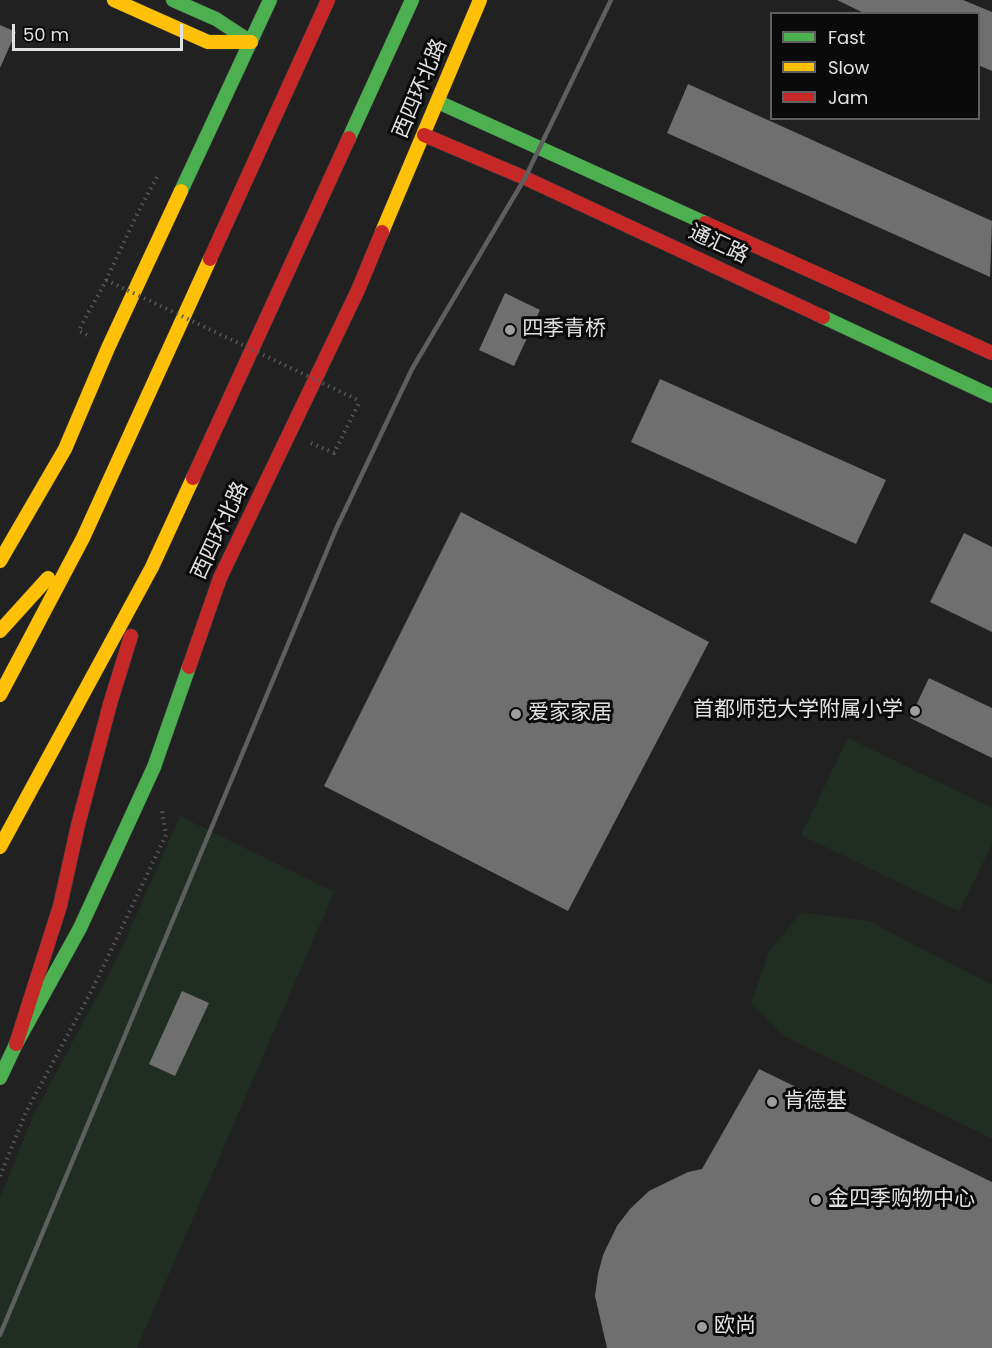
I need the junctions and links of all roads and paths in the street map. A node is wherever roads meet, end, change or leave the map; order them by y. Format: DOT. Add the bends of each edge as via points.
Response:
graph roads {
  1 [pos="114,0"];
  2 [pos="173,0"];
  3 [pos="270,0"];
  4 [pos="328,0"];
  5 [pos="412,0"];
  6 [pos="480,0"];
  7 [pos="251,42"];
  8 [pos="438,102"];
  9 [pos="424,135"];
  10 [pos="160,172"];
  11 [pos="106,280"];
  12 [pos="79,331"];
  13 [pos="992,353"];
  14 [pos="992,396"];
  15 [pos="334,453"];
  16 [pos="83,538"];
  17 [pos="0,561"];
  18 [pos="152,567"];
  19 [pos="0,632"];
  20 [pos="0,695"];
  21 [pos="160,801"];
  22 [pos="0,847"];
  23 [pos="16,1044"];
  24 [pos="0,1078"];
  25 [pos="0,1176"];
  1 -- 7 [label="main road" via="208,42"];
  2 -- 7 [label="main road" via="216,19"];
  3 -- 7 [label="main road"];
  4 -- 16 [label="main road"];
  5 -- 18 [label="main road, 西四环北路"];
  6 -- 8 [label="main road, 西四环北路"];
  7 -- 17 [label="main road" via="65,449"];
  8 -- 9 [label="main road, 西四环北路"];
  8 -- 13 [label="main road, 通汇路"];
  9 -- 14 [label="main road, 通汇路"];
  9 -- 23 [label="main road, 西四环北路" via="358,290 220,578 154,767 80,928"];
  10 -- 11 [label="path"];
  11 -- 12 [label="path"];
  11 -- 15 [label="path, bridge" via="360,401"];
  16 -- 19 [label="main road"];
  16 -- 20 [label="main road"];
  18 -- 22 [label="main road, 西四环北路"];
  18 -- 23 [label="main road" via="110,704 60,906"];
  21 -- 25 [label="path" via="166,835 92,990 26,1112"];
  23 -- 24 [label="main road, 西四环北路"];
}
